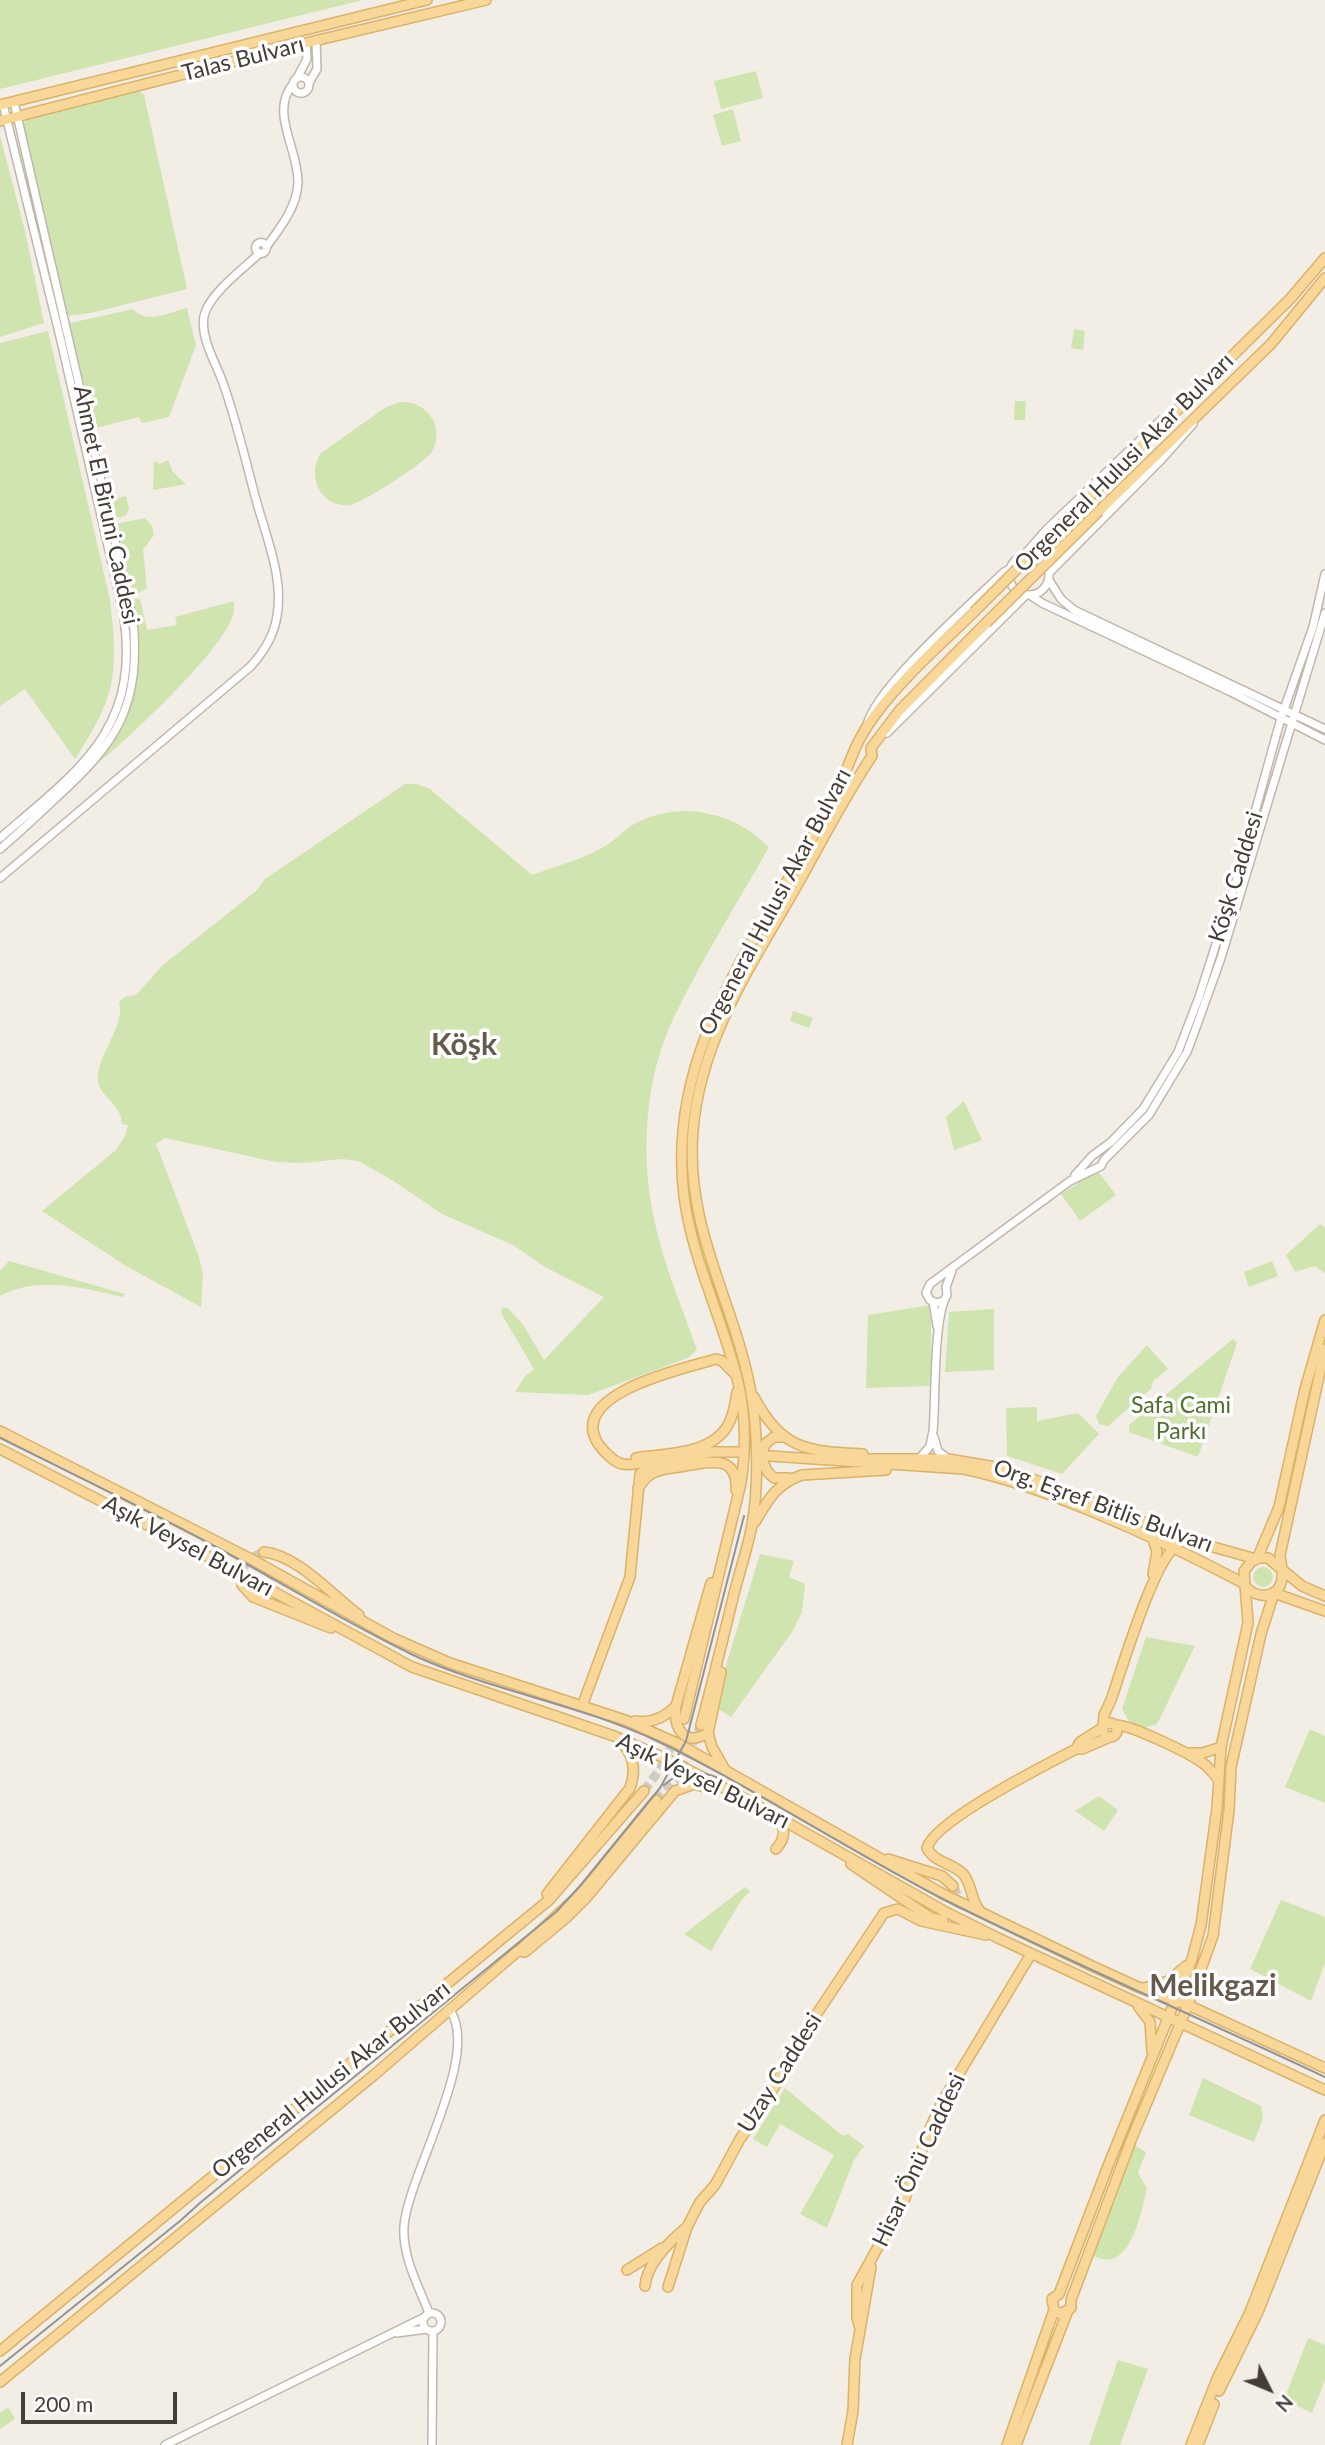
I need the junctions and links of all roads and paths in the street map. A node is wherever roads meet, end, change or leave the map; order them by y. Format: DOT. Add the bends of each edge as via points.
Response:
graph roads {
  1 [pos="404,0"];
  2 [pos="427,0"];
  3 [pos="486,0"];
  4 [pos="311,41"];
  5 [pos="295,81"];
  6 [pos="309,83"];
  7 [pos="300,94"];
  8 [pos="14,102"];
  9 [pos="1,103"];
  10 [pos="284,103"];
  11 [pos="17,117"];
  12 [pos="3,120"];
  13 [pos="1325,258"];
  14 [pos="1325,278"];
  15 [pos="53,292"];
  16 [pos="1174,413"];
  17 [pos="1199,413"];
  18 [pos="1024,555"];
  19 [pos="1010,569"];
  20 [pos="1325,575"];
  21 [pos="1049,576"];
  22 [pos="1028,595"];
  23 [pos="1325,613"];
  24 [pos="1294,713"];
  25 [pos="1283,714"];
  26 [pos="1291,723"];
  27 [pos="867,726"];
  28 [pos="1325,729"];
  29 [pos="1325,740"];
  30 [pos="871,748"];
  31 [pos="78,773"];
  32 [pos="0,838"];
  33 [pos="0,849"];
  34 [pos="0,878"];
  35 [pos="1097,1158"];
  36 [pos="1070,1181"];
  37 [pos="954,1267"];
  38 [pos="936,1282"];
  39 [pos="946,1287"];
  40 [pos="943,1301"];
  41 [pos="933,1302"];
  42 [pos="1325,1320"];
  43 [pos="939,1331"];
  44 [pos="1325,1349"];
  45 [pos="738,1382"];
  46 [pos="751,1390"];
  47 [pos="0,1431"];
  48 [pos="933,1432"];
  49 [pos="786,1437"];
  50 [pos="0,1449"];
  51 [pos="738,1452"];
  52 [pos="770,1456"];
  53 [pos="612,1458"];
  54 [pos="882,1458"];
  55 [pos="948,1459"];
  56 [pos="822,1461"];
  57 [pos="920,1462"];
  58 [pos="652,1463"];
  59 [pos="793,1478"];
  60 [pos="637,1490"];
  61 [pos="735,1511"];
  62 [pos="751,1526"];
  63 [pos="1152,1536"];
  64 [pos="728,1539"];
  65 [pos="1176,1547"];
  66 [pos="264,1552"];
  67 [pos="1256,1559"];
  68 [pos="1281,1569"];
  69 [pos="243,1585"];
  70 [pos="1152,1585"];
  71 [pos="1245,1586"];
  72 [pos="1274,1593"];
  73 [pos="1325,1596"];
  74 [pos="1325,1611"];
  75 [pos="389,1636"];
  76 [pos="359,1639"];
  77 [pos="582,1706"];
  78 [pos="676,1706"];
  79 [pos="684,1719"];
  80 [pos="625,1720"];
  81 [pos="705,1729"];
  82 [pos="1110,1729"];
  83 [pos="614,1736"];
  84 [pos="1221,1747"];
  85 [pos="1188,1753"];
  86 [pos="725,1769"];
  87 [pos="1219,1780"];
  88 [pos="644,1791"];
  89 [pos="738,1795"];
  90 [pos="656,1800"];
  91 [pos="777,1817"];
  92 [pos="813,1837"];
  93 [pos="776,1849"];
  94 [pos="866,1852"];
  95 [pos="966,1878"];
  96 [pos="953,1886"];
  97 [pos="943,1894"];
  98 [pos="984,1915"];
  99 [pos="943,1920"];
  100 [pos="516,1926"];
  101 [pos="998,1938"];
  102 [pos="518,1951"];
  103 [pos="1031,1954"];
  104 [pos="1192,1959"];
  105 [pos="1142,1988"];
  106 [pos="1174,2000"];
  107 [pos="1131,2001"];
  108 [pos="1188,2005"];
  109 [pos="449,2009"];
  110 [pos="1168,2016"];
  111 [pos="1180,2021"];
  112 [pos="1152,2054"];
  113 [pos="1325,2068"];
  114 [pos="1325,2090"];
  115 [pos="1325,2120"];
  116 [pos="1325,2143"];
  117 [pos="687,2227"];
  118 [pos="670,2243"];
  119 [pos="872,2259"];
  120 [pos="627,2270"];
  121 [pos="645,2286"];
  122 [pos="668,2287"];
  123 [pos="1059,2294"];
  124 [pos="1071,2300"];
  125 [pos="1054,2311"];
  126 [pos="1067,2313"];
  127 [pos="427,2315"];
  128 [pos="860,2328"];
  129 [pos="430,2330"];
  130 [pos="396,2333"];
  131 [pos="0,2351"];
  132 [pos="0,2382"];
  133 [pos="165,2445"];
  134 [pos="432,2445"];
  135 [pos="847,2445"];
  136 [pos="1007,2445"];
  137 [pos="1016,2445"];
  138 [pos="1191,2445"];
  139 [pos="1198,2445"];
  1 -- 9 [label="main road"];
  2 -- 8 [label="main road, Talas Bulvarı"];
  3 -- 4 [label="main road, Talas Bulvarı"];
  4 -- 5 [label="street"];
  4 -- 6 [label="street" via="317,69"];
  4 -- 11 [label="main road, Talas Bulvarı"];
  5 -- 6 [label="street" via="306,78"];
  5 -- 7 [label="street" via="295,91"];
  5 -- 10 [label="street"];
  6 -- 7 [label="street" via="307,91"];
  7 -- 10 [label="street"];
  8 -- 9 [label="main road, Talas Bulvarı"];
  8 -- 11 [label="street, Ahmet El Biruni Caddesi"];
  9 -- 12 [label="street, Ahmet El Biruni Caddesi"];
  10 -- 34 [label="street" via="298,184 291,209 208,306 203,322 277,578 274,630 250,667"];
  11 -- 12 [label="main road, Talas Bulvarı"];
  11 -- 15 [label="street, Ahmet El Biruni Caddesi"];
  12 -- 15 [label="street, Ahmet El Biruni Caddesi"];
  13 -- 16 [label="main road, Orgeneral Hulusi Akar Bulvarı" via="1290,299"];
  14 -- 17 [label="main road, Orgeneral Hulusi Akar Bulvarı" via="1283,331"];
  15 -- 31 [label="street, Ahmet El Biruni Caddesi" via="127,645 125,679 115,716"];
  16 -- 18 [label="street" via="1128,451"];
  16 -- 27 [label="main road, Orgeneral Hulusi Akar Bulvarı, bridge" via="909,675"];
  17 -- 21 [label="street" via="1169,452"];
  17 -- 30 [label="main road, Orgeneral Hulusi Akar Bulvarı, bridge" via="899,711"];
  18 -- 19 [label="street"];
  18 -- 21 [label="street" via="1041,558"];
  19 -- 22 [label="street" via="1012,586"];
  19 -- 27 [label="street" via="895,680 873,708"];
  20 -- 25 [label="street, Köşk Caddesi" via="1307,648"];
  21 -- 22 [label="street" via="1042,591"];
  21 -- 25 [label="street" via="1057,595 1074,610"];
  22 -- 25 [label="street"];
  22 -- 30 [label="street"];
  23 -- 24 [label="street, Köşk Caddesi"];
  24 -- 25 [label="street"];
  24 -- 26 [label="street, Köşk Caddesi"];
  24 -- 28 [label="street"];
  25 -- 26 [label="street"];
  25 -- 35 [label="street, Köşk Caddesi" via="1234,888 1178,1052 1143,1109"];
  26 -- 29 [label="street"];
  26 -- 35 [label="street, Köşk Caddesi" via="1221,958 1190,1044 1149,1115"];
  27 -- 45 [label="main road, Orgeneral Hulusi Akar Bulvarı" via="838,790 714,1013 689,1083 682,1142 684,1200"];
  30 -- 46 [label="main road, Orgeneral Hulusi Akar Bulvarı" via="872,756 725,1013 698,1093 691,1159 695,1202"];
  31 -- 32 [label="street, Ahmet El Biruni Caddesi"];
  31 -- 33 [label="street, Ahmet El Biruni Caddesi"];
  35 -- 36 [label="street"];
  35 -- 36 [label="street" via="1091,1164 1096,1167"];
  36 -- 37 [label="street"];
  37 -- 38 [label="street"];
  37 -- 39 [label="street"];
  38 -- 39 [label="street"];
  38 -- 41 [label="street" via="927,1289"];
  39 -- 40 [label="street"];
  40 -- 41 [label="street"];
  40 -- 43 [label="street"];
  41 -- 43 [label="street"];
  42 -- 67 [label="main road" via="1279,1507"];
  43 -- 48 [label="street"];
  44 -- 68 [label="main road" via="1280,1555"];
  45 -- 53 [label="main road" via="729,1424 713,1441 698,1448"];
  45 -- 53 [label="main road" via="716,1359 640,1383 612,1397 595,1414 592,1425 597,1443"];
  45 -- 61 [label="main road, Orgeneral Hulusi Akar Bulvarı" via="744,1461"];
  46 -- 49 [label="main road" via="764,1414"];
  46 -- 62 [label="main road, Orgeneral Hulusi Akar Bulvarı" via="756,1468"];
  47 -- 75 [label="main road, Aşık Veysel Bulvarı"];
  48 -- 55 [label="street" via="938,1451"];
  48 -- 57 [label="street"];
  49 -- 54 [label="main road" via="817,1452"];
  49 -- 59 [label="main road" via="769,1439 763,1464 774,1478"];
  50 -- 76 [label="main road, Aşık Veysel Bulvarı"];
  51 -- 58 [label="main road"];
  52 -- 56 [label="main road, Org. Eşref Bitlis Bulvarı"];
  53 -- 58 [label="main road" via="622,1464"];
  54 -- 56 [label="main road, Org. Eşref Bitlis Bulvarı"];
  54 -- 57 [label="main road, Org. Eşref Bitlis Bulvarı"];
  55 -- 57 [label="main road, Org. Eşref Bitlis Bulvarı"];
  55 -- 67 [label="main road, Org. Eşref Bitlis Bulvarı" via="1007,1469 1192,1541"];
  56 -- 57 [label="main road, Org. Eşref Bitlis Bulvarı"];
  57 -- 59 [label="main road"];
  57 -- 63 [label="main road, Org. Eşref Bitlis Bulvarı" via="1002,1478"];
  58 -- 60 [label="main road" via="639,1474"];
  59 -- 62 [label="main road" via="769,1496"];
  60 -- 61 [label="main road" via="656,1471 721,1462 735,1475"];
  60 -- 77 [label="main road" via="630,1577"];
  61 -- 64 [label="main road, Orgeneral Hulusi Akar Bulvarı"];
  62 -- 81 [label="main road, Orgeneral Hulusi Akar Bulvarı"];
  63 -- 65 [label="main road, Org. Eşref Bitlis Bulvarı"];
  63 -- 70 [label="main road" via="1157,1552"];
  64 -- 78 [label="main road"];
  64 -- 79 [label="main road, Orgeneral Hulusi Akar Bulvarı"];
  65 -- 70 [label="main road" via="1167,1553"];
  65 -- 71 [label="main road, Org. Eşref Bitlis Bulvarı"];
  66 -- 75 [label="main road" via="293,1562"];
  67 -- 68 [label="main road" via="1272,1560"];
  67 -- 71 [label="main road" via="1244,1572"];
  68 -- 72 [label="main road" via="1281,1582"];
  68 -- 73 [label="main road"];
  69 -- 76 [label="main road" via="253,1597"];
  70 -- 82 [label="main road" via="1104,1715"];
  71 -- 72 [label="main road" via="1257,1595"];
  71 -- 84 [label="main road" via="1248,1623"];
  72 -- 74 [label="main road"];
  72 -- 108 [label="main road" via="1231,1767 1213,1936"];
  75 -- 77 [label="main road, Aşık Veysel Bulvarı" via="450,1663"];
  76 -- 83 [label="main road, Aşık Veysel Bulvarı" via="412,1667"];
  77 -- 80 [label="main road, Aşık Veysel Bulvarı"];
  78 -- 80 [label="main road" via="656,1720"];
  78 -- 81 [label="main road" via="681,1733 699,1739"];
  80 -- 86 [label="main road, Aşık Veysel Bulvarı"];
  81 -- 86 [label="main road"];
  82 -- 85 [label="main road" via="1142,1734"];
  82 -- 95 [label="main road" via="1000,1791 948,1824 929,1842 928,1851"];
  83 -- 89 [label="main road, Aşık Veysel Bulvarı"];
  83 -- 100 [label="main road" via="631,1756 630,1788 545,1897"];
  84 -- 85 [label="main road"];
  84 -- 87 [label="main road"];
  85 -- 87 [label="main road"];
  86 -- 94 [label="main road, Aşık Veysel Bulvarı"];
  87 -- 104 [label="main road" via="1201,1925"];
  88 -- 100 [label="main road, Orgeneral Hulusi Akar Bulvarı" via="550,1900"];
  89 -- 91 [label="main road, Aşık Veysel Bulvarı"];
  89 -- 102 [label="main road, Orgeneral Hulusi Akar Bulvarı" via="700,1785 676,1791 575,1910 537,1943"];
  90 -- 102 [label="main road, Orgeneral Hulusi Akar Bulvarı" via="579,1895"];
  91 -- 92 [label="main road, Aşık Veysel Bulvarı"];
  91 -- 93 [label="main road" via="784,1834"];
  92 -- 99 [label="main road" via="909,1904"];
  92 -- 101 [label="main road, Aşık Veysel Bulvarı"];
  94 -- 96 [label="main road" via="942,1877"];
  94 -- 97 [label="main road, Aşık Veysel Bulvarı"];
  95 -- 97 [label="main road" via="958,1890"];
  95 -- 98 [label="main road" via="973,1902"];
  97 -- 98 [label="main road, Aşık Veysel Bulvarı"];
  98 -- 105 [label="main road, Aşık Veysel Bulvarı"];
  100 -- 131 [label="main road, Orgeneral Hulusi Akar Bulvarı"];
  101 -- 103 [label="main road, Aşık Veysel Bulvarı"];
  101 -- 117 [label="main road, Uzay Caddesi" via="942,1927 898,1909 884,1913"];
  102 -- 109 [label="main road, Orgeneral Hulusi Akar Bulvarı"];
  103 -- 107 [label="main road, Aşık Veysel Bulvarı"];
  103 -- 119 [label="main road, Hisar Önü Caddesi" via="942,2102 905,2198"];
  104 -- 105 [label="main road" via="1168,1981"];
  104 -- 106 [label="main road"];
  105 -- 106 [label="main road, Aşık Veysel Bulvarı"];
  106 -- 108 [label="main road, Aşık Veysel Bulvarı"];
  106 -- 110 [label="main road"];
  107 -- 110 [label="main road, Aşık Veysel Bulvarı"];
  107 -- 112 [label="main road" via="1150,2022"];
  108 -- 111 [label="main road"];
  108 -- 113 [label="main road, Aşık Veysel Bulvarı"];
  109 -- 127 [label="street" via="458,2026 454,2064 444,2110 404,2223 406,2253"];
  109 -- 132 [label="main road, Orgeneral Hulusi Akar Bulvarı"];
  110 -- 111 [label="main road, Aşık Veysel Bulvarı"];
  110 -- 112 [label="main road"];
  111 -- 114 [label="main road, Aşık Veysel Bulvarı"];
  111 -- 124 [label="main road"];
  112 -- 123 [label="main road"];
  115 -- 138 [label="main road" via="1250,2312"];
  116 -- 139 [label="main road" via="1258,2312"];
  117 -- 118 [label="main road, Uzay Caddesi"];
  117 -- 122 [label="main road, Uzay Caddesi"];
  118 -- 120 [label="main road"];
  118 -- 121 [label="main road, Uzay Caddesi" via="646,2274"];
  119 -- 128 [label="main road, Hisar Önü Caddesi"];
  119 -- 128 [label="main road, Hisar Önü Caddesi" via="857,2285"];
  123 -- 124 [label="main road"];
  123 -- 125 [label="main road" via="1051,2302"];
  124 -- 126 [label="main road"];
  125 -- 126 [label="main road"];
  125 -- 136 [label="main road"];
  126 -- 137 [label="main road"];
  127 -- 129 [label="street" via="423,2322"];
  127 -- 129 [label="street" via="441,2319 440,2327"];
  127 -- 130 [label="street"];
  128 -- 135 [label="main road, Hisar Önü Caddesi"];
  129 -- 130 [label="street"];
  129 -- 134 [label="street"];
  130 -- 133 [label="street"];
}
